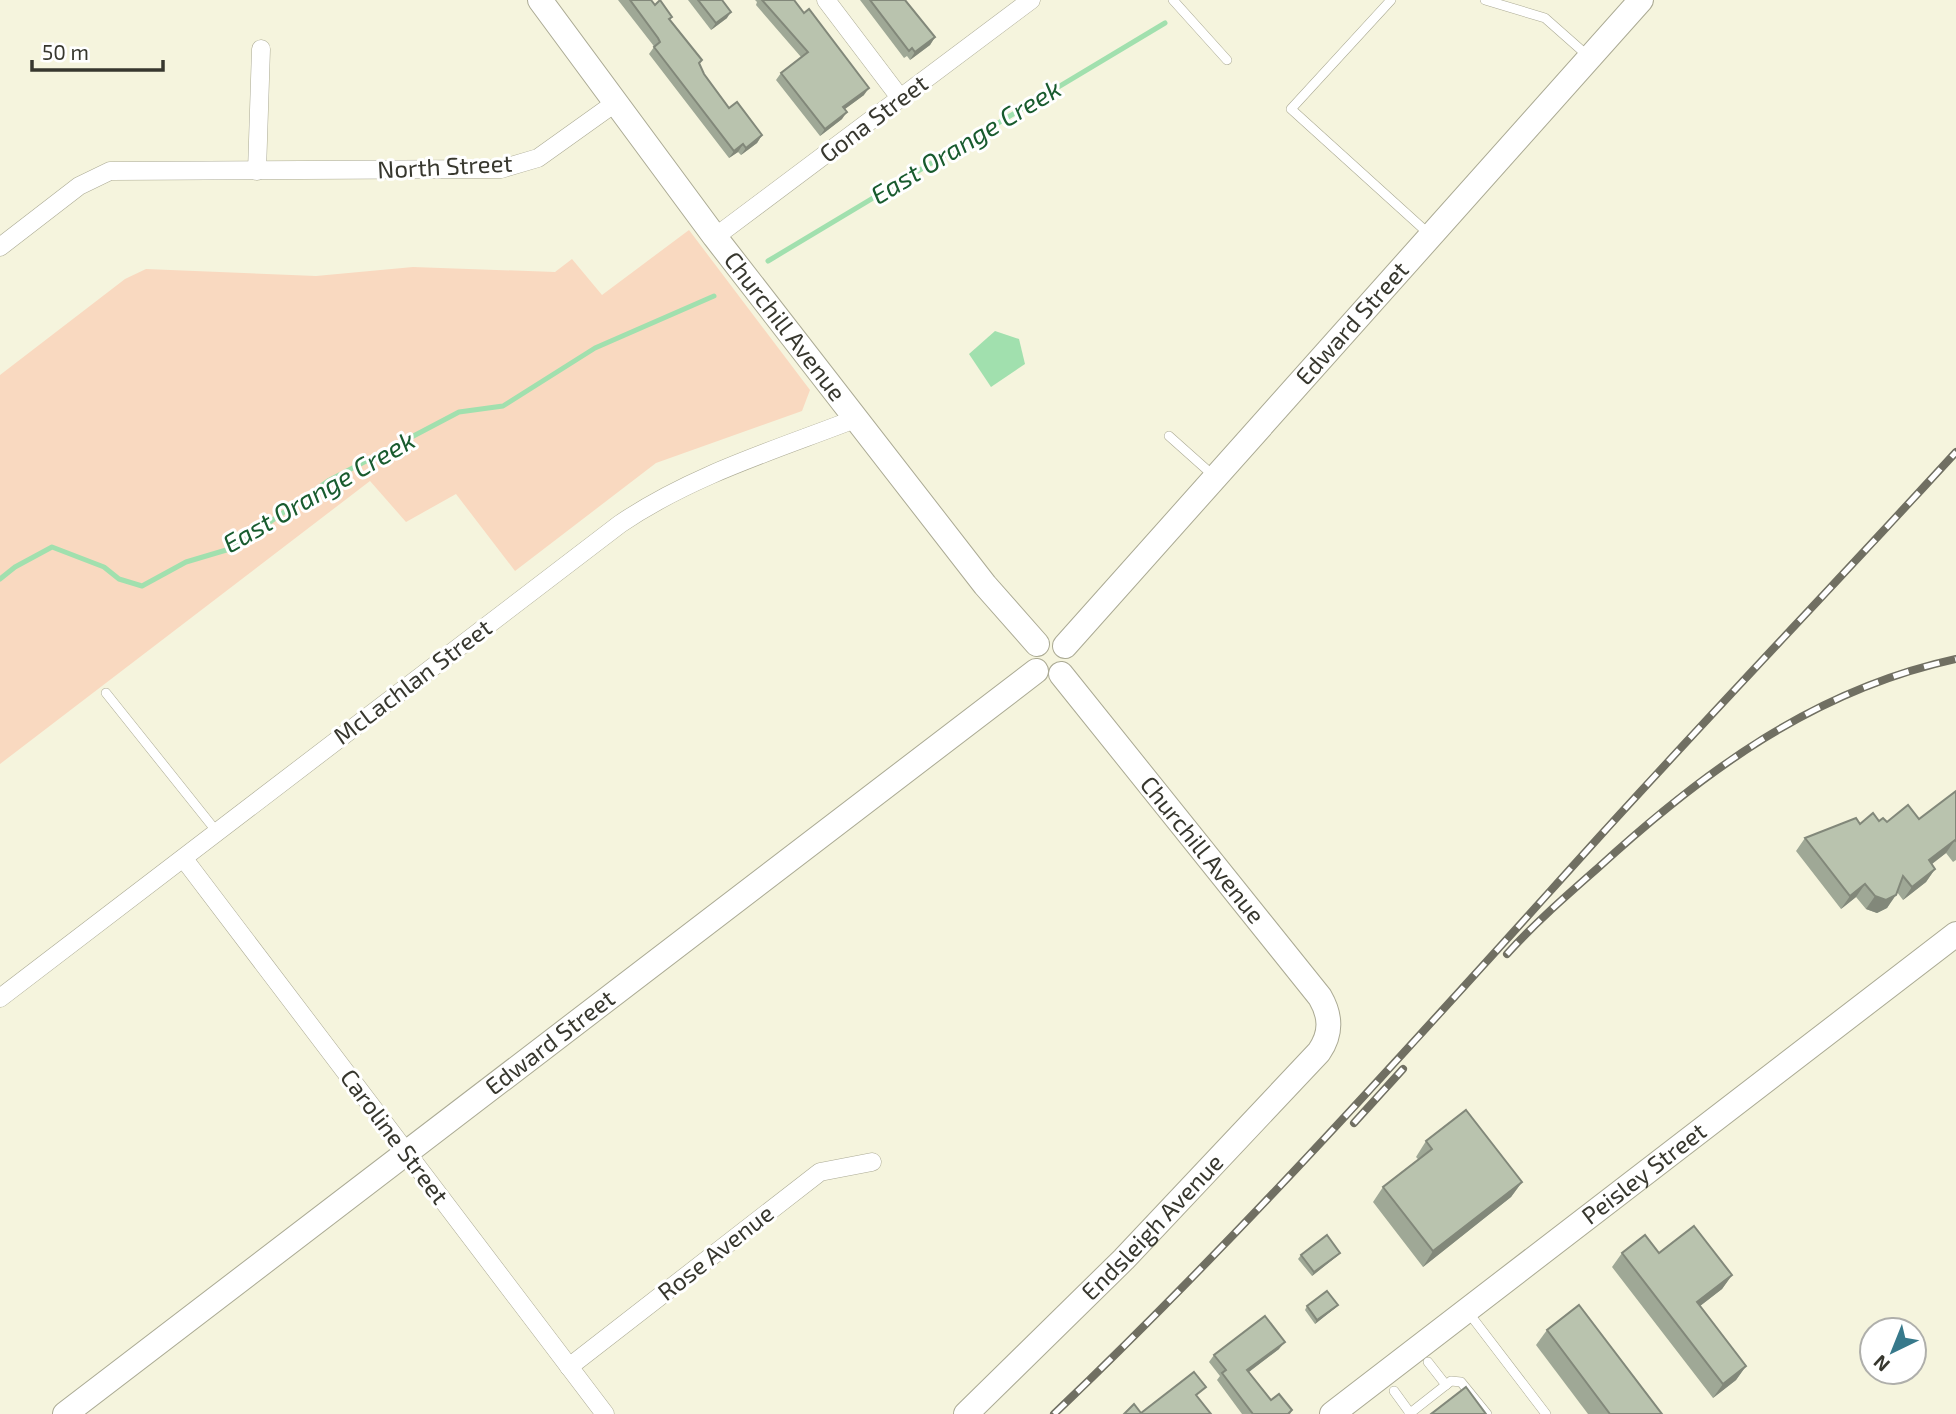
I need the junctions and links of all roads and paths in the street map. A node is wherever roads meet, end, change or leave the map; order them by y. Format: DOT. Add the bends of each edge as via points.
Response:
graph roads {
  1 [pos="540,0"];
  2 [pos="826,0"];
  3 [pos="1031,0"];
  4 [pos="1173,0"];
  5 [pos="1391,0"];
  6 [pos="1485,0"];
  7 [pos="1641,0"];
  8 [pos="261,49"];
  9 [pos="1589,58"];
  10 [pos="1227,60"];
  11 [pos="901,99"];
  12 [pos="615,103"];
  13 [pos="257,171"];
  14 [pos="1430,234"];
  15 [pos="715,237"];
  16 [pos="0,247"];
  17 [pos="855,419"];
  18 [pos="1169,436"];
  19 [pos="1215,477"];
  20 [pos="1037,644"];
  21 [pos="1065,646"];
  22 [pos="1036,671"];
  23 [pos="1061,674"];
  24 [pos="106,693"];
  25 [pos="217,832"];
  26 [pos="184,859"];
  27 [pos="1956,934"];
  28 [pos="0,998"];
  29 [pos="1329,1032"];
  30 [pos="405,1153"];
  31 [pos="872,1162"];
  32 [pos="1467,1310"];
  33 [pos="1428,1362"];
  34 [pos="569,1367"];
  35 [pos="1446,1384"];
  36 [pos="1394,1391"];
  37 [pos="1410,1413"];
  38 [pos="65,1414"];
  39 [pos="605,1414"];
  40 [pos="966,1414"];
  41 [pos="1332,1414"];
  42 [pos="1487,1414"];
  43 [pos="1546,1414"];
  1 -- 12 [label="street, Churchill Avenue"];
  2 -- 11 [label="street"];
  3 -- 11 [label="street, Gona Street"];
  4 -- 10 [label="lane"];
  5 -- 14 [label="lane" via="1291,109"];
  6 -- 9 [label="lane" via="1545,18"];
  7 -- 9 [label="street, Edward Street"];
  8 -- 13 [label="street"];
  9 -- 14 [label="street, Edward Street"];
  11 -- 15 [label="street, Gona Street"];
  12 -- 13 [label="street, North Street" via="558,146 515,167"];
  12 -- 15 [label="street, Churchill Avenue"];
  13 -- 16 [label="street, North Street" via="110,171 79,186"];
  14 -- 19 [label="street, Edward Street"];
  15 -- 17 [label="street, Churchill Avenue"];
  17 -- 20 [label="street, Churchill Avenue"];
  17 -- 25 [label="street, McLachlan Street" via="656,500"];
  18 -- 19 [label="lane"];
  19 -- 21 [label="street, Edward Street"];
  20 -- 21 [label="street" via="1054,639"];
  20 -- 22 [label="street" via="1031,654"];
  21 -- 23 [label="street" via="1068,664"];
  22 -- 23 [label="street" via="1051,678"];
  22 -- 30 [label="street, Edward Street"];
  23 -- 29 [label="street, Churchill Avenue" via="1320,997 1327,1009"];
  24 -- 25 [label="lane"];
  25 -- 26 [label="street, McLachlan Street"];
  26 -- 28 [label="street, McLachlan Street"];
  26 -- 30 [label="street, Caroline Street"];
  27 -- 32 [label="street, Peisley Street"];
  29 -- 40 [label="street, Endsleigh Avenue" via="1320,1052 1124,1259"];
  30 -- 34 [label="street, Caroline Street"];
  30 -- 38 [label="street, Edward Street"];
  31 -- 34 [label="street, Rose Avenue" via="820,1172"];
  32 -- 41 [label="street, Peisley Street"];
  32 -- 43 [label="lane"];
  33 -- 35 [label="lane"];
  34 -- 39 [label="street, Caroline Street"];
  35 -- 37 [label="lane"];
  35 -- 42 [label="lane" via="1461,1382"];
  36 -- 37 [label="lane"];
}
